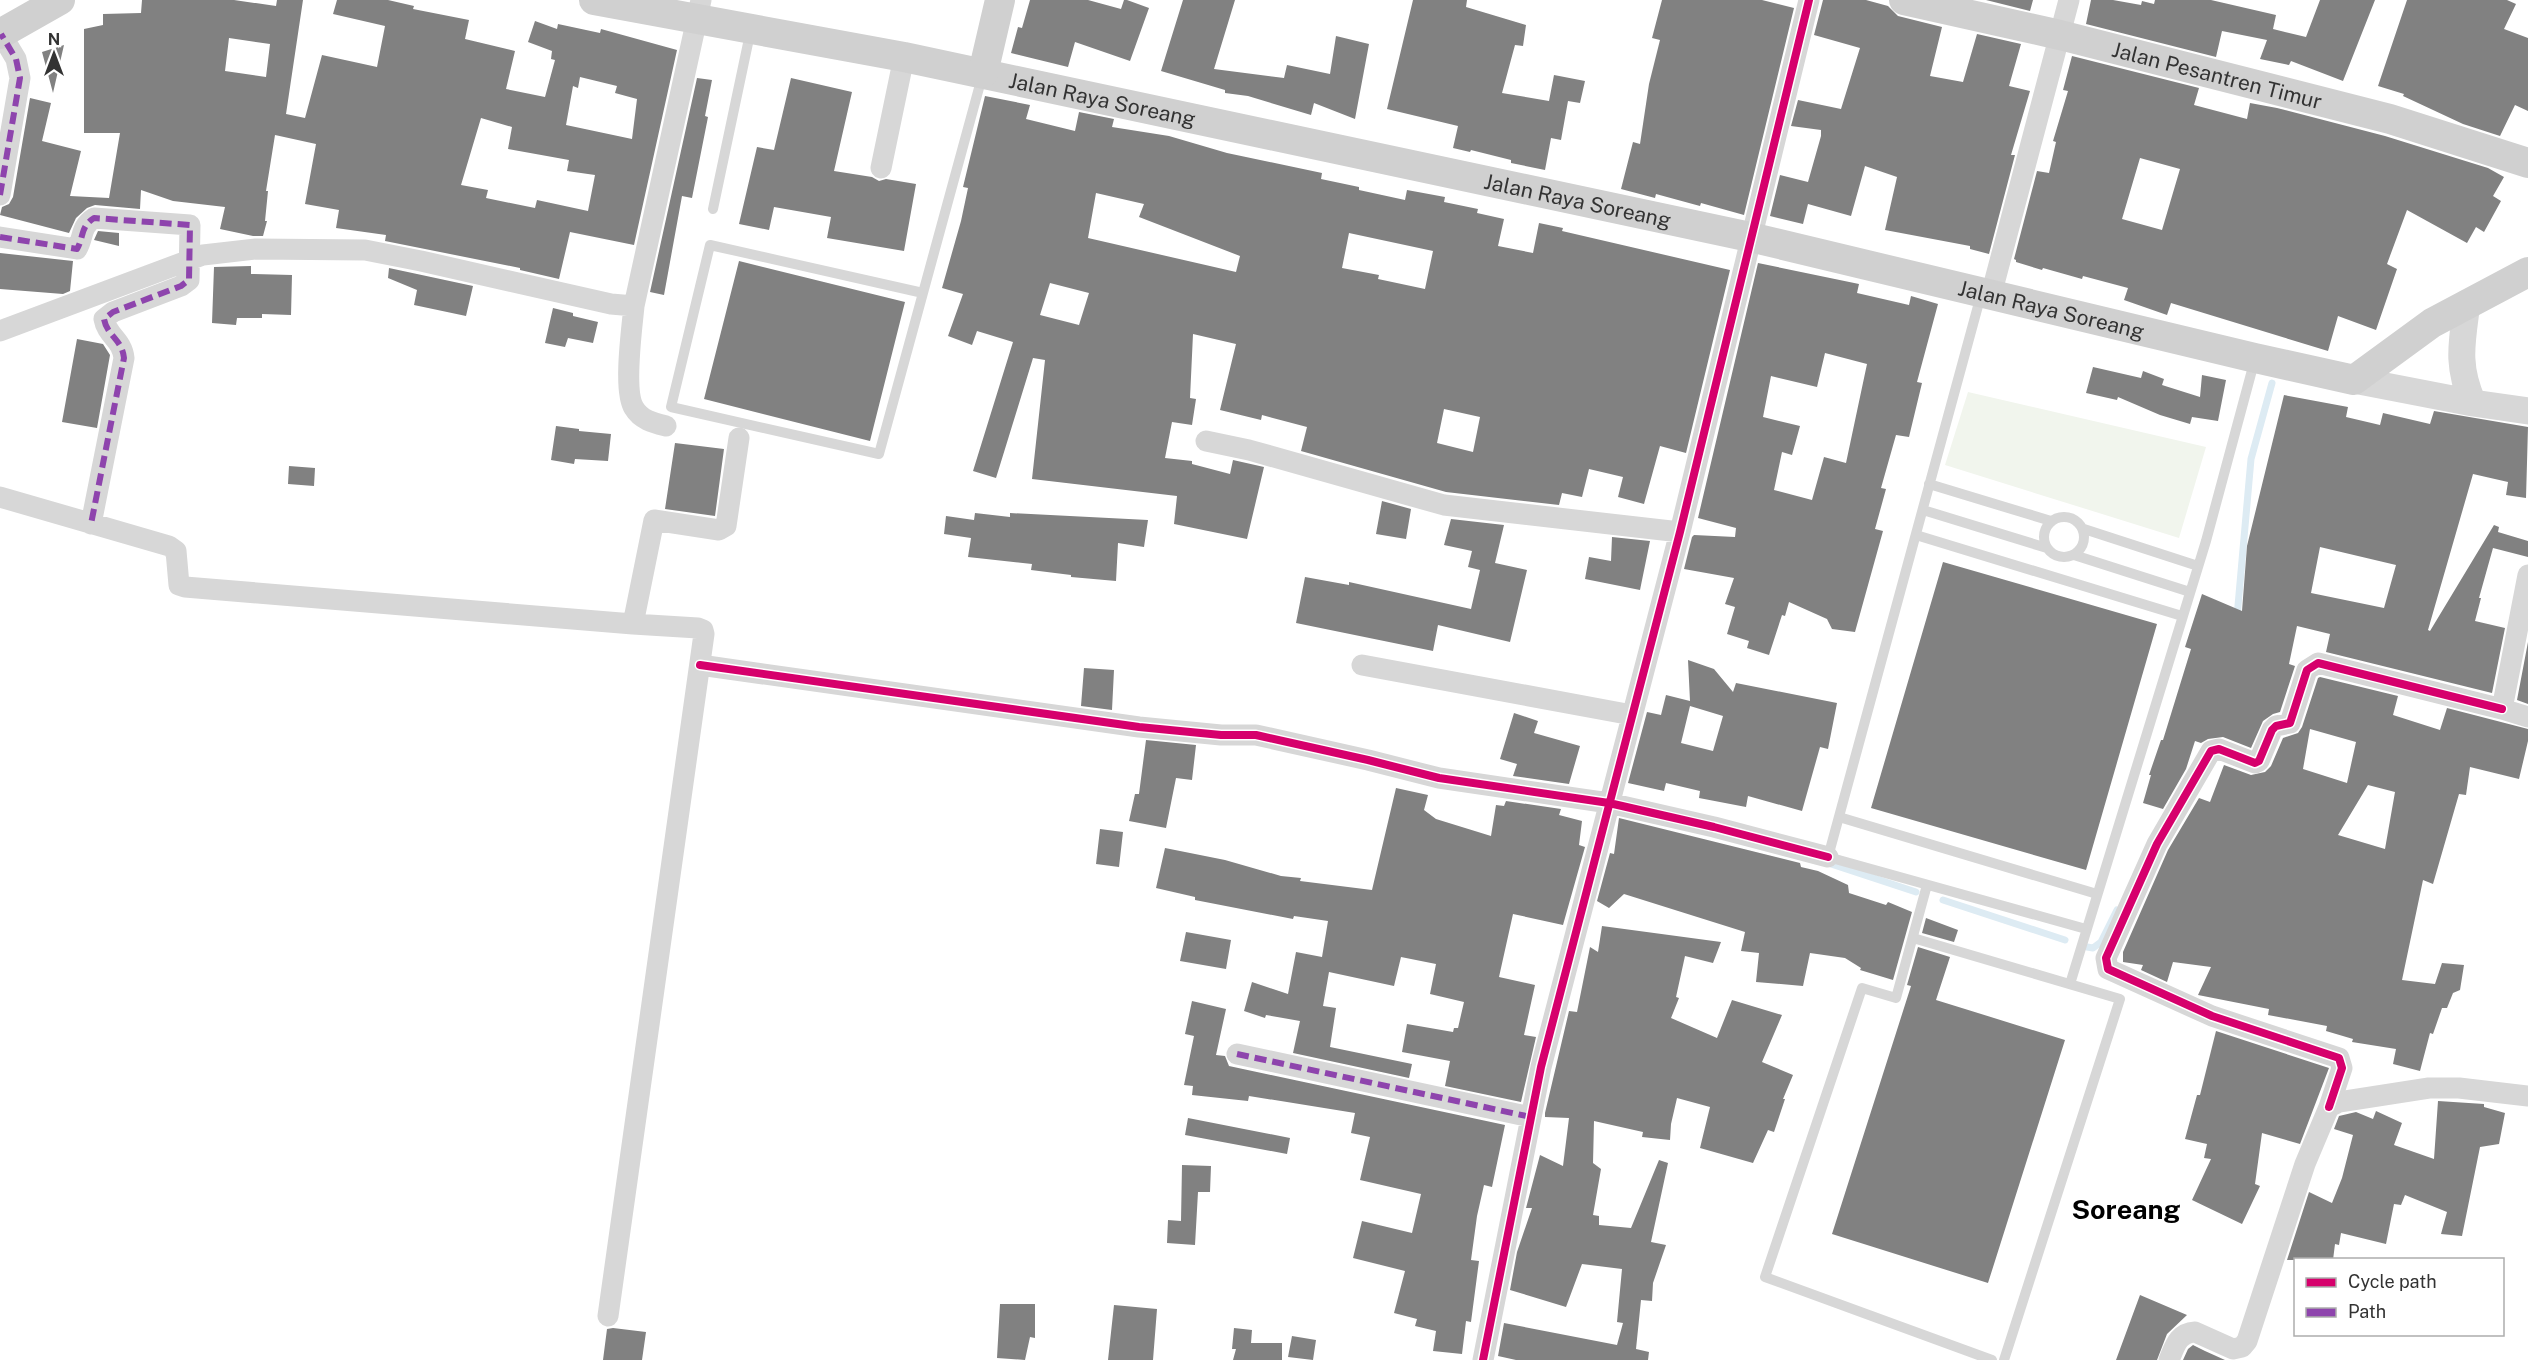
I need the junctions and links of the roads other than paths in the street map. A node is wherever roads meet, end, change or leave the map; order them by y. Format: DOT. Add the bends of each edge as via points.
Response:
graph roads {
  1 [pos="60,0"];
  2 [pos="594,0"];
  3 [pos="1000,0"];
  4 [pos="1809,0"];
  5 [pos="1904,0"];
  6 [pos="2069,0"];
  7 [pos="699,10"];
  8 [pos="751,29"];
  9 [pos="0,34"];
  10 [pos="2060,35"];
  11 [pos="904,57"];
  12 [pos="983,74"];
  13 [pos="2528,163"];
  14 [pos="882,168"];
  15 [pos="0,195"];
  16 [pos="713,209"];
  17 [pos="0,237"];
  18 [pos="1750,237"];
  19 [pos="190,266"];
  20 [pos="2528,272"];
  21 [pos="923,293"];
  22 [pos="1987,294"];
  23 [pos="2467,303"];
  24 [pos="634,306"];
  25 [pos="0,331"];
  26 [pos="2255,358"];
  27 [pos="2354,380"];
  28 [pos="2473,403"];
  29 [pos="2528,411"];
  30 [pos="666,426"];
  31 [pos="739,438"];
  32 [pos="1206,441"];
  33 [pos="1929,484"];
  34 [pos="0,498"];
  35 [pos="1923,510"];
  36 [pos="2051,521"];
  37 [pos="91,524"];
  38 [pos="2084,529"];
  39 [pos="1680,532"];
  40 [pos="1916,535"];
  41 [pos="2047,548"];
  42 [pos="2074,555"];
  43 [pos="2198,566"];
  44 [pos="2528,575"];
  45 [pos="2190,592"];
  46 [pos="2182,616"];
  47 [pos="633,624"];
  48 [pos="700,665"];
  49 [pos="1362,665"];
  50 [pos="2502,709"];
  51 [pos="1632,715"];
  52 [pos="2528,717"];
  53 [pos="1609,803"];
  54 [pos="1839,817"];
  55 [pos="1828,857"];
  56 [pos="1927,885"];
  57 [pos="2097,894"];
  58 [pos="2086,929"];
  59 [pos="1913,938"];
  60 [pos="2070,984"];
  61 [pos="1237,1054"];
  62 [pos="2528,1096"];
  63 [pos="2329,1107"];
  64 [pos="1531,1117"];
  65 [pos="608,1316"];
  66 [pos="1483,1360"];
  67 [pos="1992,1360"];
  68 [pos="2004,1360"];
  69 [pos="2169,1360"];
  1 -- 9 [label="main road"];
  2 -- 7 [label="main road, Jalan Raya Soreang"];
  3 -- 12 [label="main road"];
  4 -- 18 [label="street"];
  5 -- 10 [label="main road, Jalan Pesantren Timur"];
  6 -- 10 [label="street"];
  7 -- 8 [label="main road, Jalan Raya Soreang"];
  7 -- 24 [label="street"];
  8 -- 11 [label="main road, Jalan Raya Soreang"];
  8 -- 16 [label="lane"];
  9 -- 15 [label="street" via="16,59 20,78"];
  10 -- 13 [label="main road, Jalan Pesantren Timur" via="2390,120"];
  10 -- 22 [label="street"];
  11 -- 12 [label="main road, Jalan Raya Soreang"];
  11 -- 14 [label="street"];
  12 -- 18 [label="main road, Jalan Raya Soreang"];
  12 -- 21 [label="lane"];
  17 -- 19 [label="street" via="77,249 81,232 94,219 190,225"];
  18 -- 22 [label="main road, Jalan Raya Soreang"];
  18 -- 39 [label="street"];
  19 -- 24 [label="street" via="214,252 365,250"];
  19 -- 25 [label="street"];
  19 -- 37 [label="street" via="189,280 181,286 104,319 105,327 123,347 124,358"];
  20 -- 23 [label="main road"];
  21 -- 21 [label="lane" via="879,454 671,407 710,245"];
  22 -- 26 [label="main road, Jalan Raya Soreang"];
  22 -- 33 [label="lane"];
  23 -- 27 [label="main road" via="2432,323"];
  23 -- 28 [label="street" via="2462,373"];
  24 -- 30 [label="street" via="630,400 649,422"];
  26 -- 27 [label="main road, Jalan Raya Soreang"];
  26 -- 43 [label="lane"];
  27 -- 28 [label="street"];
  28 -- 29 [label="street"];
  31 -- 47 [label="street" via="726,526 719,530 654,520"];
  32 -- 39 [label="street" via="1444,505"];
  33 -- 35 [label="lane"];
  33 -- 36 [label="lane"];
  34 -- 37 [label="street"];
  35 -- 40 [label="lane"];
  35 -- 41 [label="lane"];
  36 -- 38 [label="lane" via="2069,517"];
  36 -- 41 [label="lane" via="2045,529"];
  37 -- 47 [label="street" via="169,546 176,551 179,585 185,587"];
  38 -- 42 [label="lane" via="2085,539"];
  38 -- 43 [label="lane"];
  39 -- 51 [label="street"];
  40 -- 46 [label="lane"];
  40 -- 54 [label="lane"];
  41 -- 42 [label="lane" via="2055,555"];
  42 -- 45 [label="lane"];
  43 -- 45 [label="lane"];
  44 -- 50 [label="street"];
  45 -- 46 [label="lane"];
  46 -- 57 [label="lane"];
  47 -- 48 [label="street" via="703,630"];
  48 -- 53 [label="street" via="1139,727 1256,735 1438,778"];
  48 -- 65 [label="street"];
  49 -- 51 [label="street"];
  50 -- 52 [label="street"];
  50 -- 63 [label="street" via="2318,663 2311,666 2290,723 2272,730 2259,761 2218,749 2211,751 2157,844 2106,958 2108,969 2212,1016 2339,1058 2342,1068"];
  51 -- 53 [label="street"];
  53 -- 55 [label="street"];
  53 -- 64 [label="street"];
  54 -- 55 [label="lane"];
  54 -- 57 [label="lane"];
  55 -- 56 [label="lane"];
  56 -- 58 [label="lane"];
  56 -- 59 [label="lane"];
  57 -- 58 [label="lane"];
  58 -- 60 [label="lane"];
  59 -- 60 [label="lane"];
  59 -- 67 [label="lane" via="1896,998 1862,988 1765,1277"];
  60 -- 68 [label="lane" via="2120,999"];
  61 -- 64 [label="street"];
  62 -- 63 [label="street" via="2429,1088 2339,1102"];
  63 -- 69 [label="street" via="2247,1341 2233,1349 2188,1332 2178,1340"];
  64 -- 66 [label="street"];
}
